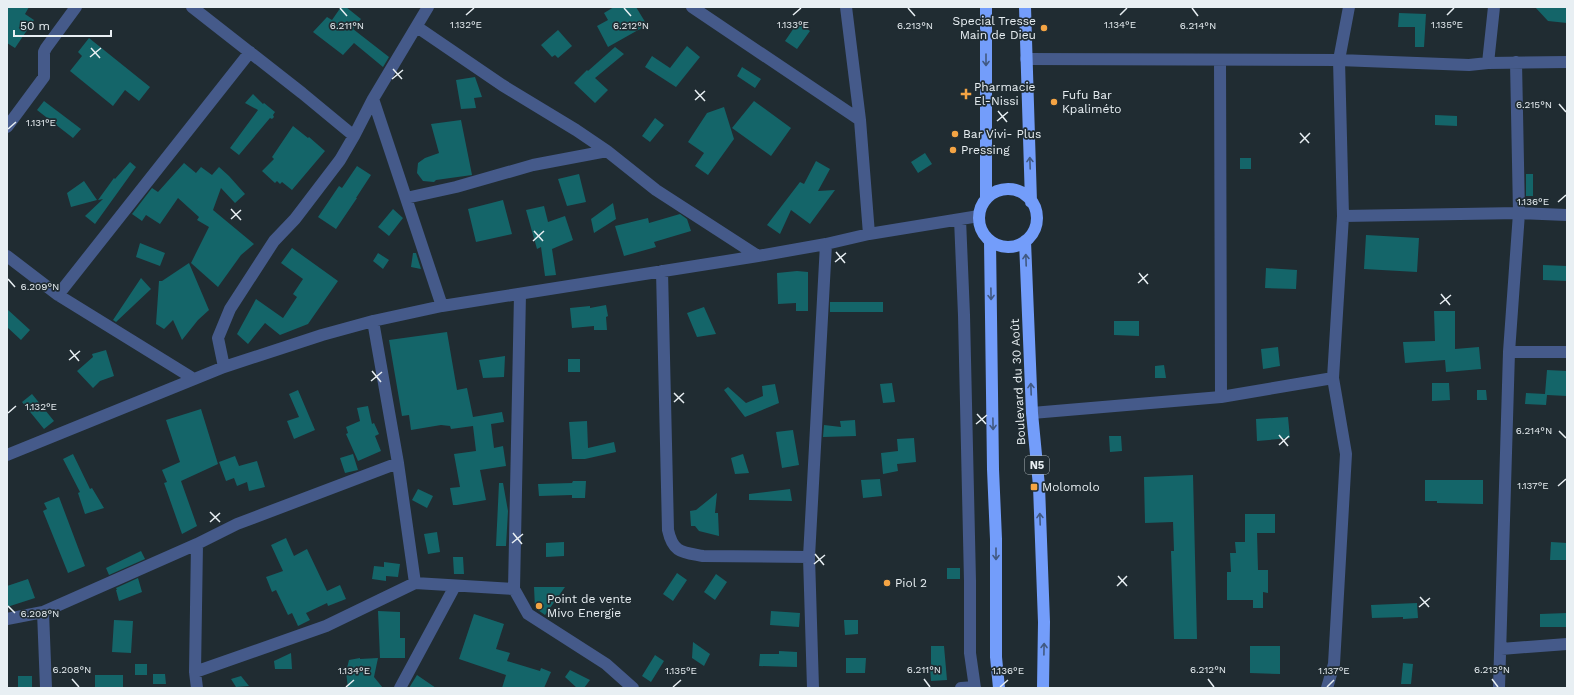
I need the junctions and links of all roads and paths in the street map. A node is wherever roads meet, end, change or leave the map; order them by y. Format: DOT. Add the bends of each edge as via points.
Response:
graph roads {
  1 [pos="76,7"];
  2 [pos="192,7"];
  3 [pos="692,7"];
  4 [pos="846,7"];
  5 [pos="986,7"];
  6 [pos="1025,7"];
  7 [pos="1349,7"];
  8 [pos="1494,7"];
  9 [pos="424,8"];
  10 [pos="417,28"];
  11 [pos="250,52"];
  12 [pos="1026,59"];
  13 [pos="1220,60"];
  14 [pos="1339,60"];
  15 [pos="1488,62"];
  16 [pos="1516,62"];
  17 [pos="1567,62"];
  18 [pos="373,99"];
  19 [pos="860,120"];
  20 [pos="7,127"];
  21 [pos="354,136"];
  22 [pos="607,151"];
  23 [pos="406,198"];
  24 [pos="986,199"];
  25 [pos="1032,202"];
  26 [pos="1519,213"];
  27 [pos="1567,215"];
  28 [pos="979,216"];
  29 [pos="1343,216"];
  30 [pos="960,219"];
  31 [pos="868,234"];
  32 [pos="990,241"];
  33 [pos="1025,241"];
  34 [pos="826,244"];
  35 [pos="7,256"];
  36 [pos="758,256"];
  37 [pos="662,271"];
  38 [pos="520,294"];
  39 [pos="58,295"];
  40 [pos="442,306"];
  41 [pos="373,320"];
  42 [pos="1509,352"];
  43 [pos="1567,352"];
  44 [pos="224,367"];
  45 [pos="1332,378"];
  46 [pos="194,379"];
  47 [pos="1221,397"];
  48 [pos="1032,413"];
  49 [pos="7,455"];
  50 [pos="398,463"];
  51 [pos="196,544"];
  52 [pos="809,557"];
  53 [pos="416,583"];
  54 [pos="455,586"];
  55 [pos="514,589"];
  56 [pos="43,612"];
  57 [pos="7,619"];
  58 [pos="1567,644"];
  59 [pos="1501,649"];
  60 [pos="195,672"];
  61 [pos="975,687"];
  62 [pos="46,688"];
  63 [pos="197,688"];
  64 [pos="400,688"];
  65 [pos="633,688"];
  66 [pos="813,688"];
  67 [pos="961,688"];
  68 [pos="999,688"];
  69 [pos="1043,688"];
  70 [pos="1327,688"];
  71 [pos="1499,688"];
  1 -- 20 [label="street" via="44,52 44,77"];
  2 -- 11 [label="street"];
  3 -- 19 [label="street"];
  4 -- 19 [label="street"];
  5 -- 24 [label="highway, one-way"];
  6 -- 12 [label="highway"];
  7 -- 14 [label="street"];
  8 -- 15 [label="street"];
  9 -- 10 [label="street"];
  10 -- 18 [label="street"];
  10 -- 22 [label="street"];
  11 -- 21 [label="street"];
  11 -- 39 [label="street"];
  12 -- 13 [label="street"];
  25 -- 12 [label="highway, one-way"];
  13 -- 14 [label="street"];
  13 -- 47 [label="street"];
  14 -- 15 [label="street" via="1469,65"];
  14 -- 29 [label="street"];
  15 -- 16 [label="street"];
  16 -- 17 [label="street"];
  16 -- 26 [label="street"];
  18 -- 21 [label="street"];
  18 -- 23 [label="street"];
  19 -- 31 [label="street"];
  21 -- 44 [label="street" via="340,160 295,220 274,241 230,309 218,338"];
  22 -- 23 [label="street" via="532,165 456,187"];
  22 -- 36 [label="street" via="656,190"];
  23 -- 40 [label="street"];
  24 -- 25 [label="highway" via="1001,190 1009,190 1022,194"];
  24 -- 28 [label="highway"];
  25 -- 33 [label="highway" via="1036,219 1033,231"];
  26 -- 27 [label="street"];
  26 -- 29 [label="street"];
  26 -- 42 [label="street"];
  28 -- 30 [label="street"];
  28 -- 32 [label="highway" via="982,230"];
  29 -- 45 [label="street"];
  30 -- 31 [label="street"];
  30 -- 61 [label="street" via="970,654"];
  31 -- 34 [label="street"];
  32 -- 33 [label="highway" via="1008,247"];
  32 -- 68 [label="highway, Boulevard du 30 Août, one-way" via="996,657"];
  48 -- 33 [label="highway, Boulevard du 30 Août / N5, one-way"];
  34 -- 36 [label="street"];
  34 -- 52 [label="street"];
  35 -- 39 [label="street"];
  36 -- 37 [label="street"];
  37 -- 38 [label="street"];
  37 -- 52 [label="street" via="670,541 676,549 703,556"];
  38 -- 40 [label="street"];
  38 -- 55 [label="street"];
  39 -- 46 [label="street"];
  40 -- 41 [label="street"];
  41 -- 44 [label="street"];
  41 -- 50 [label="street"];
  42 -- 43 [label="street"];
  42 -- 59 [label="street"];
  44 -- 46 [label="street"];
  45 -- 47 [label="street"];
  45 -- 70 [label="street" via="1346,454 1334,664"];
  46 -- 49 [label="street"];
  47 -- 48 [label="street"];
  69 -- 48 [label="highway, Boulevard du 30 Août / N5, one-way" via="1044,622 1039,486"];
  50 -- 51 [label="street" via="249,519"];
  50 -- 53 [label="street"];
  51 -- 56 [label="street"];
  51 -- 60 [label="street"];
  52 -- 66 [label="street"];
  53 -- 54 [label="street"];
  53 -- 60 [label="street" via="326,626"];
  54 -- 55 [label="street"];
  54 -- 64 [label="street"];
  55 -- 65 [label="street" via="528,614 606,664"];
  56 -- 57 [label="street"];
  56 -- 62 [label="street"];
  58 -- 59 [label="street"];
  59 -- 71 [label="street"];
  60 -- 63 [label="street"];
  61 -- 67 [label="street"];
}
